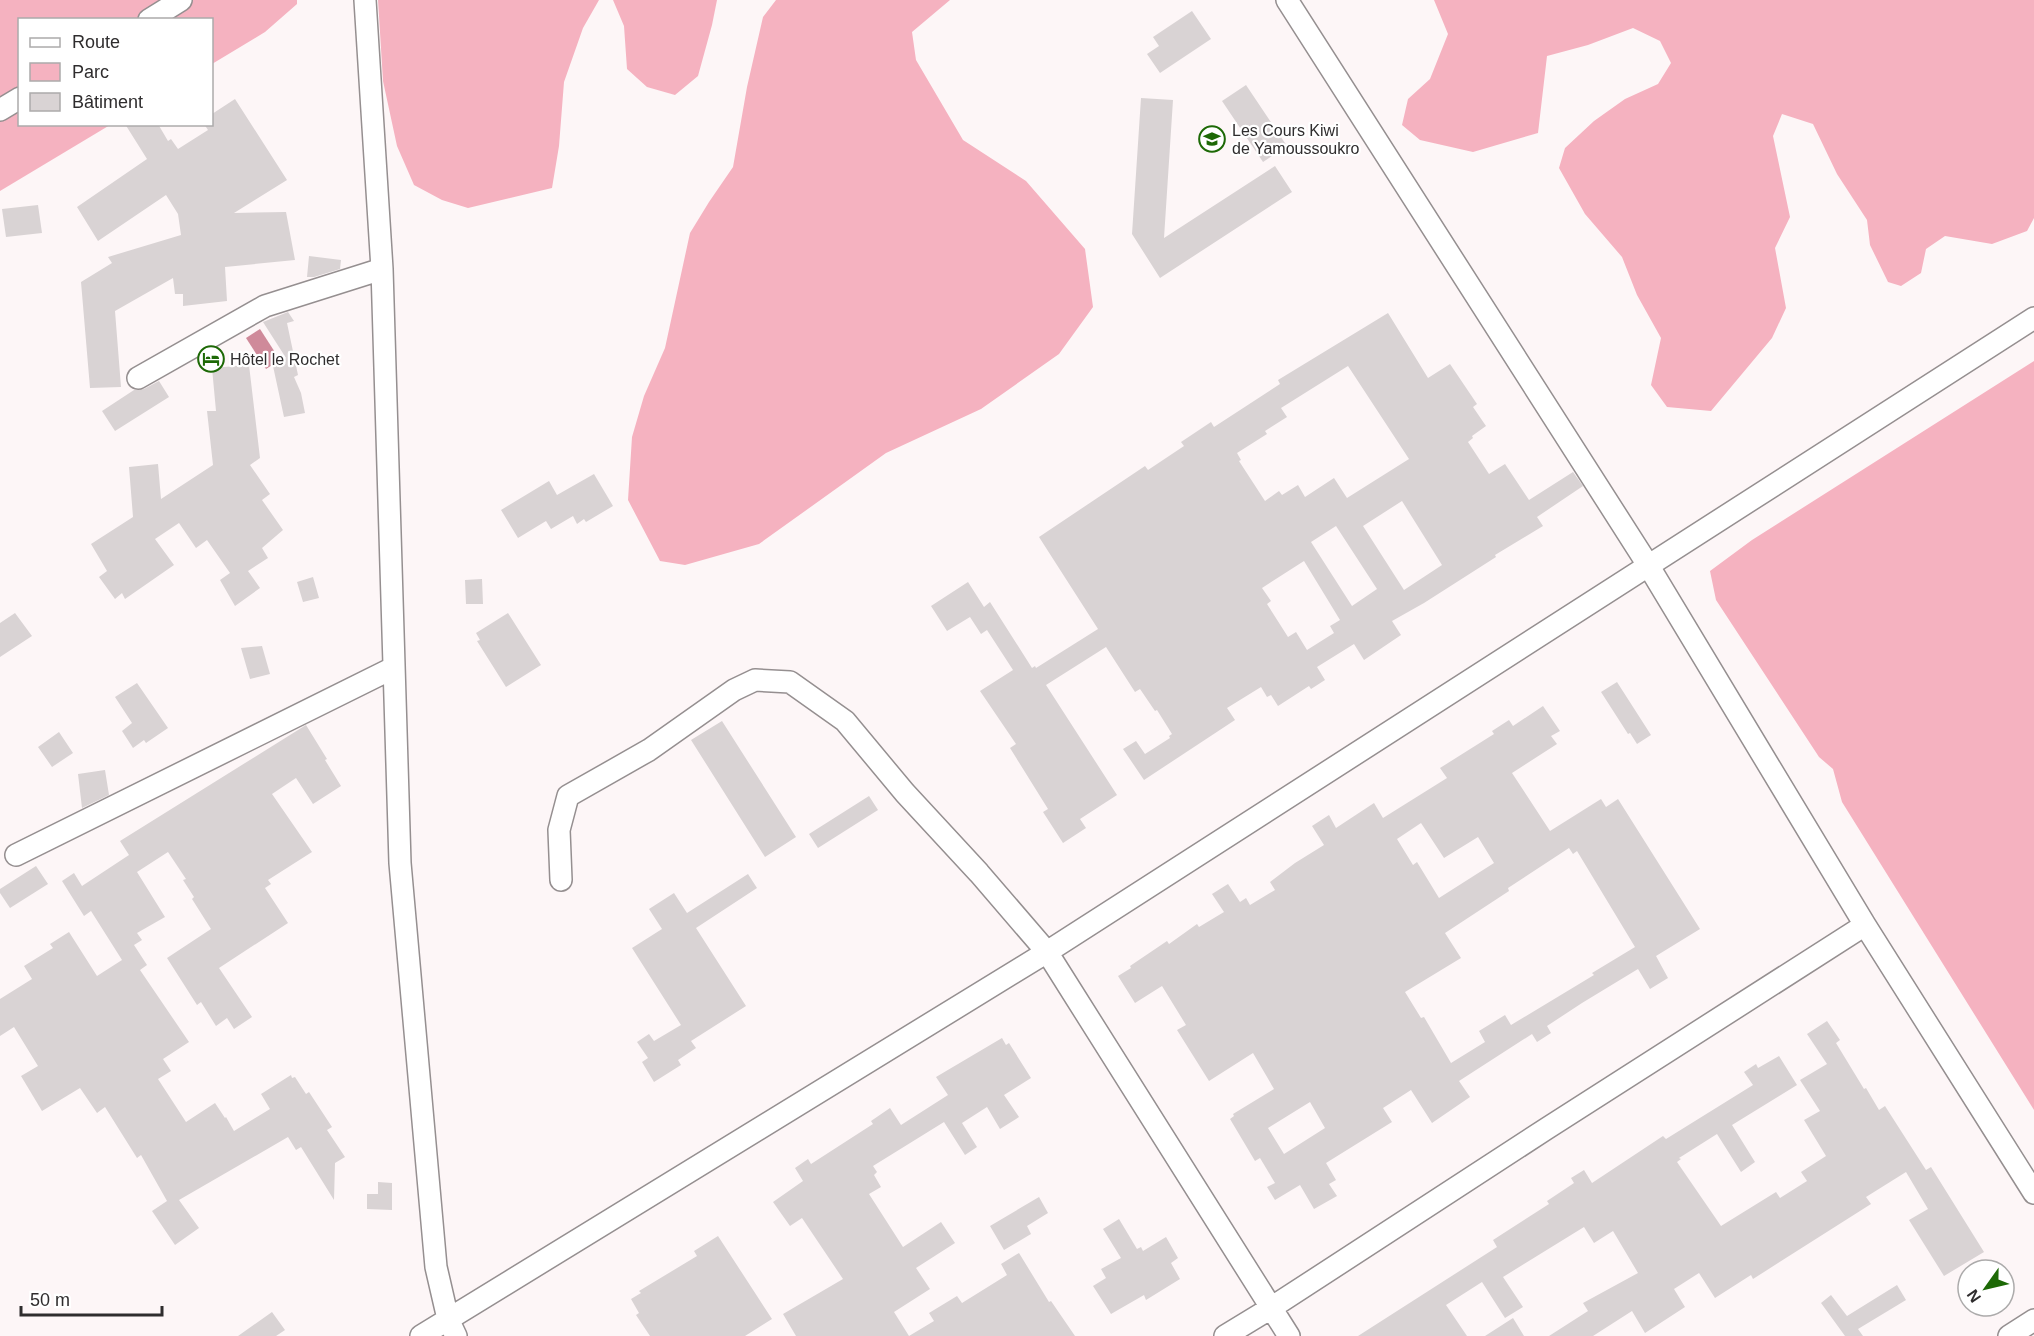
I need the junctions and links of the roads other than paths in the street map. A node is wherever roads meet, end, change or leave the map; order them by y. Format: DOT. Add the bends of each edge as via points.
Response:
graph roads {
  1 [pos="181,0"];
  2 [pos="364,0"];
  3 [pos="1287,0"];
  4 [pos="152,18"];
  5 [pos="18,99"];
  6 [pos="0,110"];
  7 [pos="381,269"];
  8 [pos="2034,318"];
  9 [pos="138,378"];
  10 [pos="1648,566"];
  11 [pos="393,668"];
  12 [pos="16,855"];
  13 [pos="561,880"];
  14 [pos="1865,925"];
  15 [pos="1047,952"];
  16 [pos="2034,1193"];
  17 [pos="1271,1308"];
  18 [pos="2034,1320"];
  19 [pos="452,1328"];
  20 [pos="421,1336"];
  21 [pos="1225,1336"];
  22 [pos="1289,1336"];
  23 [pos="2009,1336"];
  1 -- 4 [label="street"];
  2 -- 7 [label="street"];
  3 -- 10 [label="street"];
  5 -- 6 [label="street"];
  7 -- 9 [label="street" via="265,306"];
  7 -- 11 [label="street"];
  8 -- 10 [label="street"];
  10 -- 14 [label="street"];
  10 -- 15 [label="street"];
  11 -- 12 [label="street"];
  11 -- 19 [label="street" via="400,863 436,1266"];
  13 -- 15 [label="street" via="559,830 568,796 649,750 734,690 755,680 789,682 845,721"];
  14 -- 16 [label="street"];
  14 -- 17 [label="street"];
  15 -- 17 [label="street"];
  15 -- 19 [label="street"];
  17 -- 21 [label="street"];
  17 -- 22 [label="street"];
  18 -- 23 [label="street"];
  19 -- 20 [label="street"];
}
